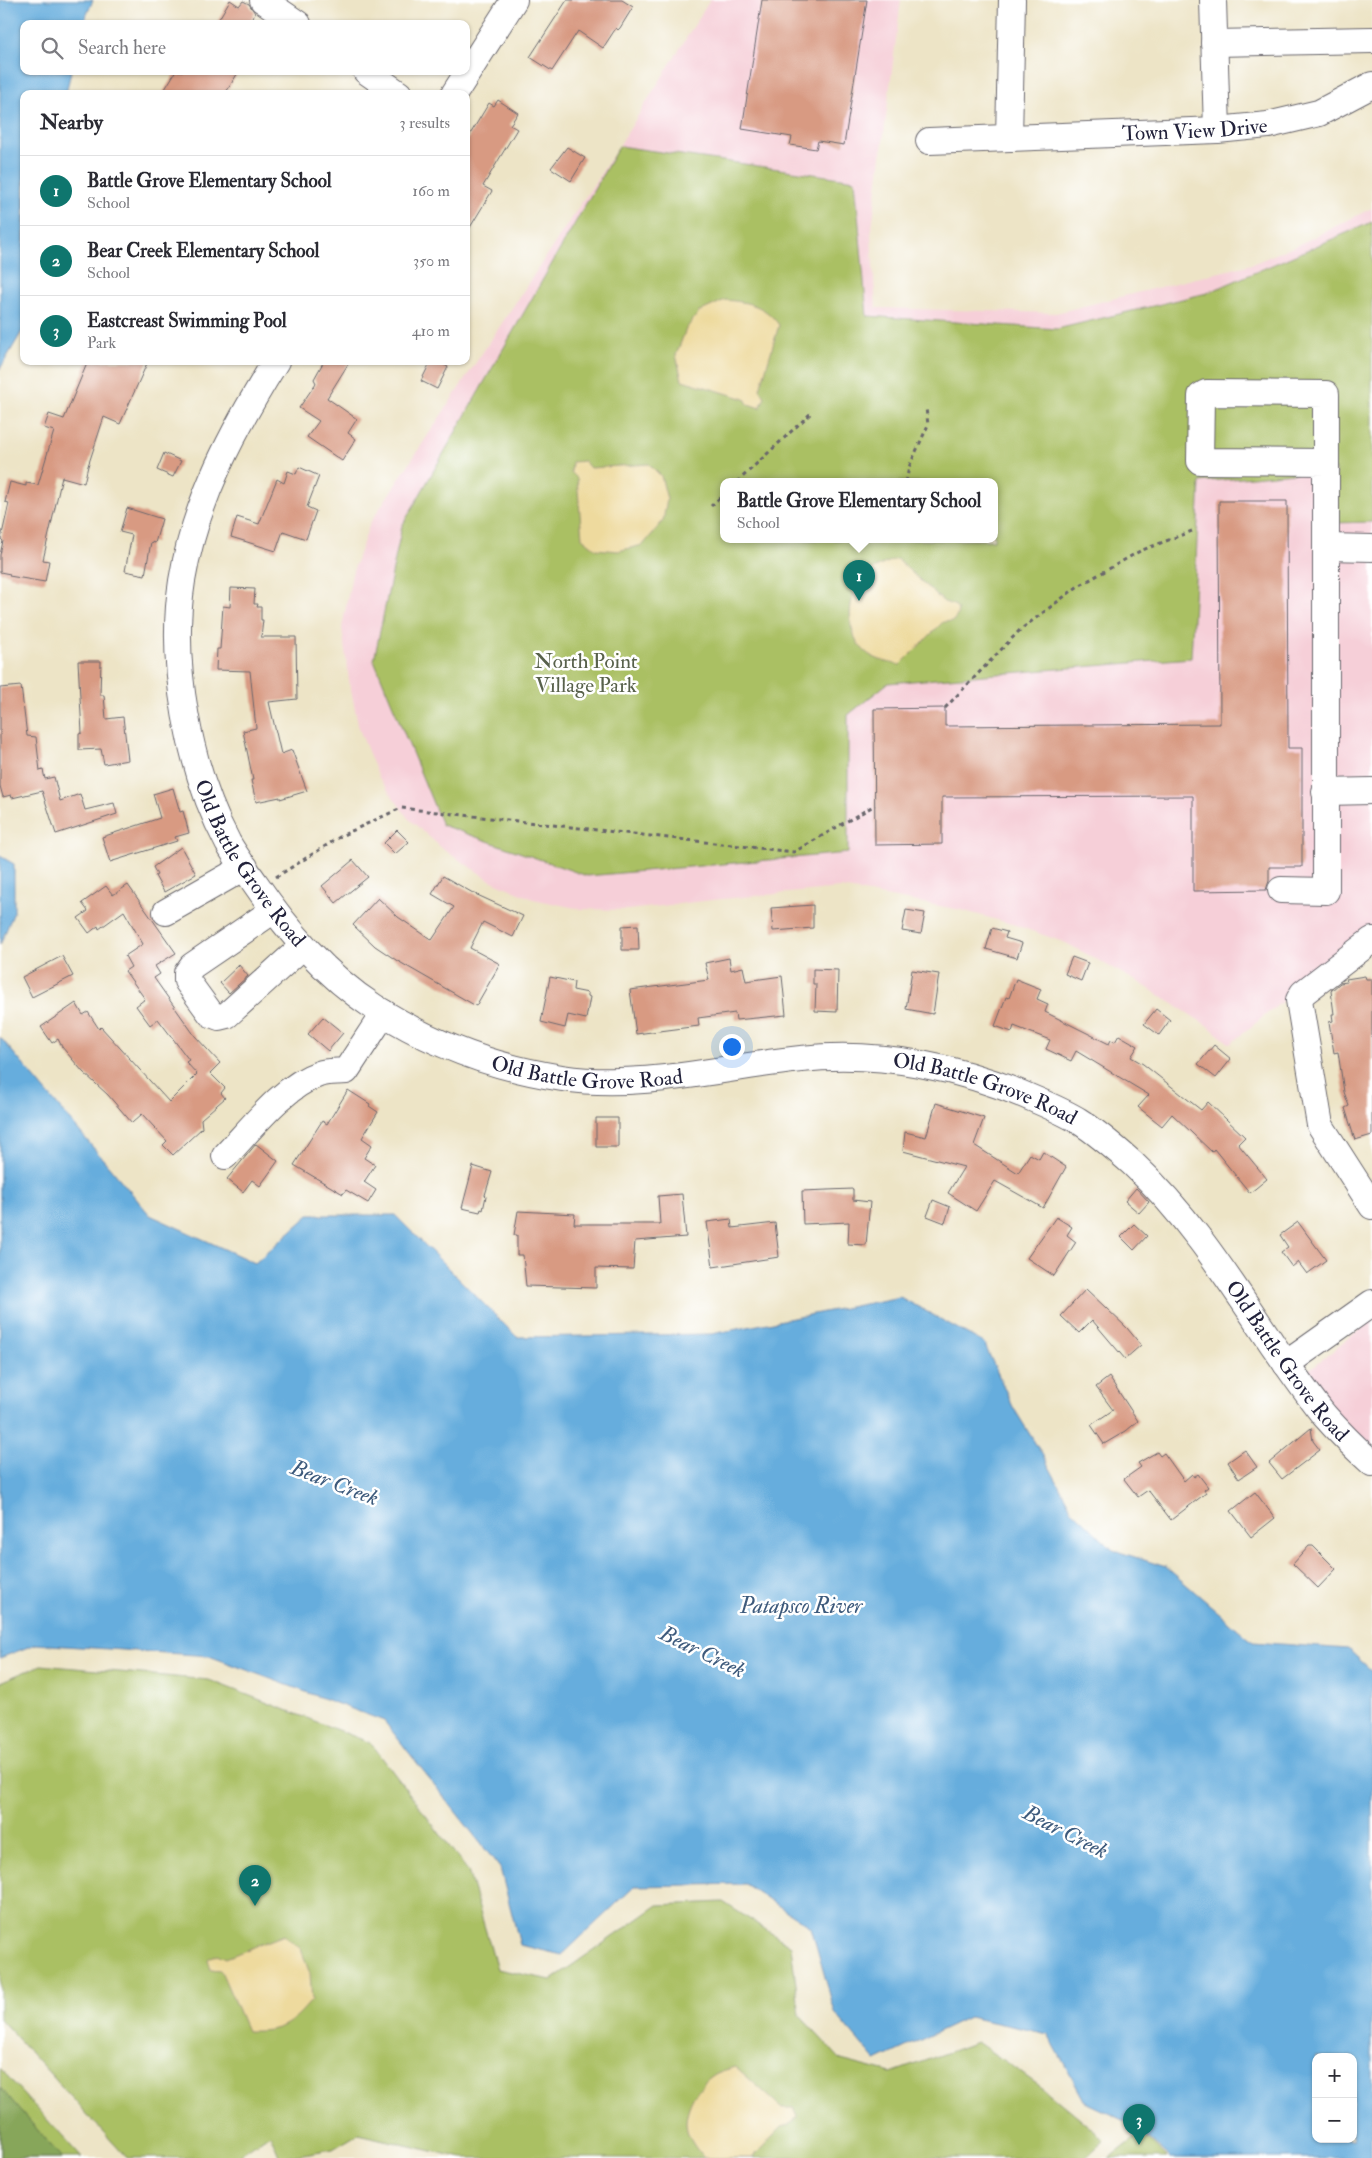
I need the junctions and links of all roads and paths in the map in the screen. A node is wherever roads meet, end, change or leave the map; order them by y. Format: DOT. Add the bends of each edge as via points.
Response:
graph roads {
  1 [pos="263,0"];
  2 [pos="514,0"];
  3 [pos="1012,0"];
  4 [pos="1212,0"];
  5 [pos="292,20"];
  6 [pos="1372,40"];
  7 [pos="1214,43"];
  8 [pos="470,69"];
  9 [pos="372,75"];
  10 [pos="466,75"];
  11 [pos="1372,84"];
  12 [pos="393,90"];
  13 [pos="457,90"];
  14 [pos="1216,130"];
  15 [pos="1009,138"];
  16 [pos="929,141"];
  17 [pos="274,365"];
  18 [pos="926,408"];
  19 [pos="812,413"];
  20 [pos="1326,462"];
  21 [pos="740,478"];
  22 [pos="907,478"];
  23 [pos="720,498"];
  24 [pos="711,506"];
  25 [pos="1192,531"];
  26 [pos="1327,547"];
  27 [pos="1372,548"];
  28 [pos="945,708"];
  29 [pos="1372,791"];
  30 [pos="1325,792"];
  31 [pos="875,805"];
  32 [pos="252,878"];
  33 [pos="1281,890"];
  34 [pos="274,910"];
  35 [pos="166,912"];
  36 [pos="1372,940"];
  37 [pos="302,946"];
  38 [pos="384,1013"];
  39 [pos="226,1156"];
  40 [pos="1372,1206"];
  41 [pos="1372,1303"];
  42 [pos="1286,1364"];
  43 [pos="1372,1463"];
  1 -- 5 [label="street"];
  2 -- 8 [label="street"];
  3 -- 15 [label="street"];
  4 -- 7 [label="street"];
  6 -- 7 [label="street"];
  7 -- 14 [label="street"];
  9 -- 12 [label="street"];
  10 -- 13 [label="street"];
  11 -- 14 [label="street, Town View Drive" via="1319,112 1268,125"];
  14 -- 15 [label="street, Town View Drive"];
  15 -- 16 [label="street, Town View Drive"];
  17 -- 32 [label="street, Old Battle Grove Road" via="237,426 202,500 178,612 179,670 189,731 210,802 229,844"];
  18 -- 22 [label="path" via="928,426"];
  19 -- 21 [label="path"];
  20 -- 20 [label="street" via="1326,394 1206,393 1201,396 1200,461"];
  20 -- 26 [label="street"];
  23 -- 24 [label="path"];
  25 -- 28 [label="path" via="1140,551 1077,587 1020,630"];
  26 -- 27 [label="street"];
  26 -- 30 [label="street"];
  29 -- 30 [label="street"];
  30 -- 33 [label="street" via="1326,891"];
  31 -- 32 [label="path" via="794,852 401,808"];
  32 -- 34 [label="street, Old Battle Grove Road"];
  32 -- 35 [label="street"];
  34 -- 37 [label="street, Old Battle Grove Road"];
  34 -- 37 [label="street" via="186,972 187,981 211,1014 226,1015"];
  36 -- 40 [label="street" via="1303,993 1299,1000 1320,1125"];
  37 -- 38 [label="street, Old Battle Grove Road"];
  38 -- 39 [label="street" via="346,1071 319,1073 298,1086 279,1100"];
  38 -- 42 [label="street, Old Battle Grove Road" via="482,1060 515,1070 580,1080 627,1081 806,1058 869,1056 932,1067 997,1084 1077,1120 1122,1154 1160,1190 1207,1248"];
  41 -- 42 [label="street"];
  42 -- 43 [label="street, Old Battle Grove Road" via="1324,1414"];
}
